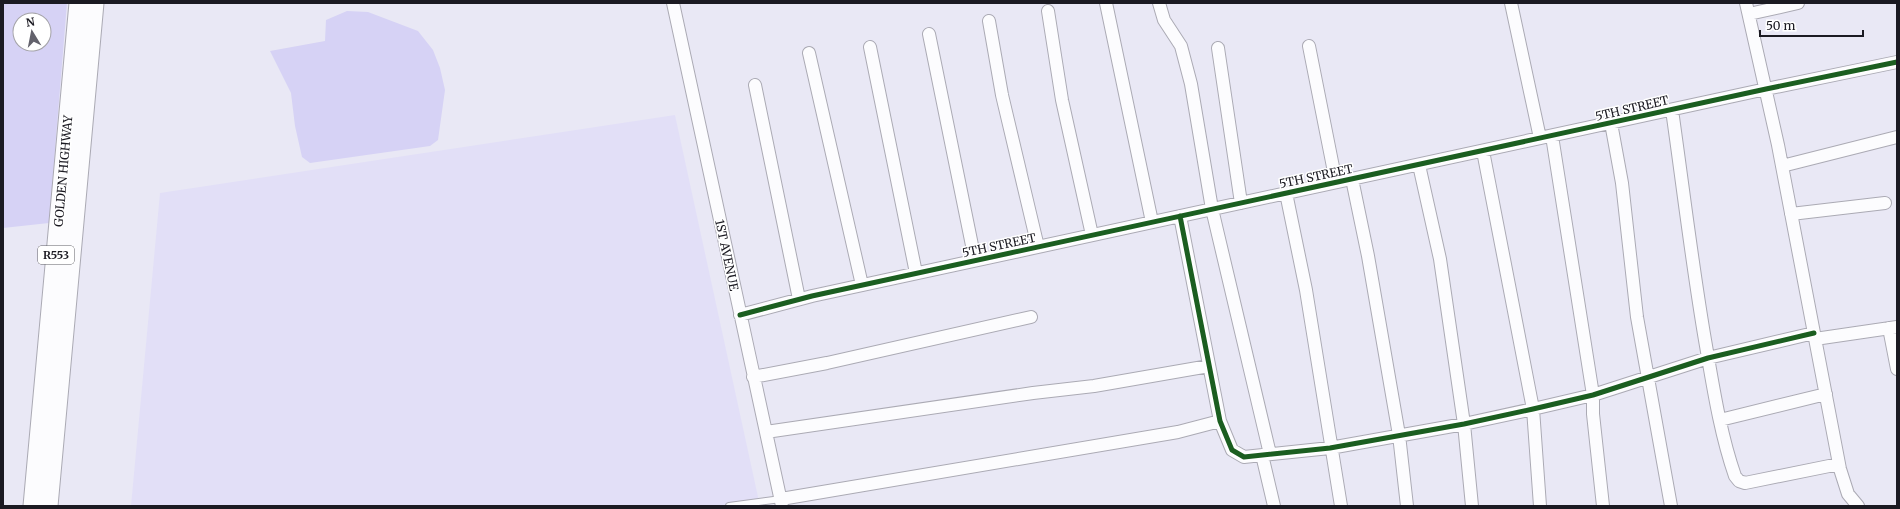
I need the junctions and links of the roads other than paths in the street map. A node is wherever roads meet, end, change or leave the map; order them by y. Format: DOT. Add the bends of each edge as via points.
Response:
graph roads {
  1 [pos="79,3"];
  2 [pos="94,3"];
  3 [pos="673,3"];
  4 [pos="1106,3"];
  5 [pos="1159,3"];
  6 [pos="1511,3"];
  7 [pos="1798,3"];
  8 [pos="1748,8"];
  9 [pos="1048,11"];
  10 [pos="989,21"];
  11 [pos="929,34"];
  12 [pos="1309,46"];
  13 [pos="870,47"];
  14 [pos="1218,48"];
  15 [pos="809,53"];
  16 [pos="1897,62"];
  17 [pos="755,85"];
  18 [pos="1766,89"];
  19 [pos="1672,110"];
  20 [pos="1611,124"];
  21 [pos="1546,137"];
  22 [pos="1897,137"];
  23 [pos="1482,151"];
  24 [pos="1419,164"];
  25 [pos="1782,166"];
  26 [pos="1352,179"];
  27 [pos="1336,182"];
  28 [pos="1286,193"];
  29 [pos="1241,203"];
  30 [pos="1884,203"];
  31 [pos="1212,209"];
  32 [pos="1790,214"];
  33 [pos="1180,216"];
  34 [pos="1152,222"];
  35 [pos="1092,235"];
  36 [pos="1038,247"];
  37 [pos="975,260"];
  38 [pos="916,273"];
  39 [pos="862,285"];
  40 [pos="799,299"];
  41 [pos="740,315"];
  42 [pos="1031,317"];
  43 [pos="1893,327"];
  44 [pos="1814,336"];
  45 [pos="1708,358"];
  46 [pos="1209,366"];
  47 [pos="1897,369"];
  48 [pos="753,377"];
  49 [pos="1647,377"];
  50 [pos="1826,394"];
  51 [pos="1594,395"];
  52 [pos="1533,409"];
  53 [pos="1720,420"];
  54 [pos="1220,421"];
  55 [pos="1464,424"];
  56 [pos="766,432"];
  57 [pos="1399,435"];
  58 [pos="1330,448"];
  59 [pos="1266,454"];
  60 [pos="1839,464"];
  61 [pos="782,502"];
  62 [pos="32,506"];
  63 [pos="48,506"];
  64 [pos="729,506"];
  65 [pos="1274,506"];
  66 [pos="1341,506"];
  67 [pos="1407,506"];
  68 [pos="1472,506"];
  69 [pos="1540,506"];
  70 [pos="1603,506"];
  71 [pos="1671,506"];
  72 [pos="1858,506"];
  1 -- 62 [label="main road, GOLDEN HIGHWAY / R553"];
  2 -- 63 [label="main road, GOLDEN HIGHWAY / R553"];
  3 -- 41 [label="street, 1ST AVENUE"];
  4 -- 34 [label="street"];
  5 -- 31 [label="street" via="1169,31 1181,46 1192,84"];
  6 -- 21 [label="street"];
  7 -- 8 [label="street"];
  8 -- 18 [label="street"];
  9 -- 35 [label="street" via="1062,100"];
  10 -- 36 [label="street" via="1002,95"];
  11 -- 37 [label="street"];
  12 -- 27 [label="street"];
  13 -- 38 [label="street"];
  14 -- 29 [label="street"];
  15 -- 39 [label="street"];
  16 -- 18 [label="street, 5TH STREET"];
  17 -- 40 [label="street"];
  18 -- 19 [label="street, 5TH STREET"];
  18 -- 25 [label="street"];
  19 -- 20 [label="street, 5TH STREET"];
  19 -- 45 [label="street"];
  20 -- 21 [label="street, 5TH STREET"];
  20 -- 49 [label="street" via="1622,183 1637,317"];
  21 -- 23 [label="street, 5TH STREET"];
  21 -- 51 [label="street"];
  22 -- 25 [label="street"];
  23 -- 24 [label="street, 5TH STREET"];
  23 -- 52 [label="street"];
  24 -- 26 [label="street, 5TH STREET"];
  24 -- 55 [label="street" via="1440,258"];
  25 -- 32 [label="street"];
  26 -- 27 [label="street, 5TH STREET"];
  26 -- 57 [label="street"];
  27 -- 28 [label="street, 5TH STREET"];
  28 -- 29 [label="street, 5TH STREET"];
  28 -- 58 [label="street" via="1306,290"];
  29 -- 31 [label="street, 5TH STREET"];
  30 -- 32 [label="street"];
  31 -- 33 [label="street, 5TH STREET"];
  31 -- 59 [label="street"];
  32 -- 44 [label="street"];
  33 -- 34 [label="street, 5TH STREET"];
  33 -- 46 [label="street"];
  34 -- 35 [label="street, 5TH STREET"];
  35 -- 36 [label="street, 5TH STREET"];
  36 -- 37 [label="street, 5TH STREET"];
  37 -- 38 [label="street, 5TH STREET"];
  38 -- 39 [label="street, 5TH STREET"];
  39 -- 40 [label="street, 5TH STREET"];
  40 -- 41 [label="street, 5TH STREET"];
  41 -- 48 [label="street, 1ST AVENUE"];
  42 -- 48 [label="street"];
  43 -- 44 [label="street"];
  43 -- 47 [label="street"];
  44 -- 45 [label="street"];
  44 -- 50 [label="street"];
  45 -- 49 [label="street"];
  45 -- 53 [label="street"];
  46 -- 54 [label="street"];
  46 -- 56 [label="street" via="1094,386"];
  48 -- 56 [label="street, 1ST AVENUE"];
  49 -- 51 [label="street"];
  49 -- 71 [label="street"];
  50 -- 53 [label="street"];
  50 -- 60 [label="street"];
  51 -- 52 [label="street"];
  51 -- 70 [label="street" via="1593,410"];
  52 -- 55 [label="street"];
  52 -- 69 [label="street"];
  53 -- 60 [label="street" via="1734,473 1741,482"];
  54 -- 59 [label="street" via="1232,450 1244,457"];
  54 -- 61 [label="street" via="1178,432"];
  55 -- 57 [label="street"];
  55 -- 68 [label="street"];
  56 -- 61 [label="street, 1ST AVENUE"];
  57 -- 58 [label="street"];
  57 -- 67 [label="street"];
  58 -- 59 [label="street"];
  58 -- 66 [label="street"];
  59 -- 65 [label="street"];
  60 -- 72 [label="street" via="1848,494"];
  61 -- 64 [label="lane"];
}
